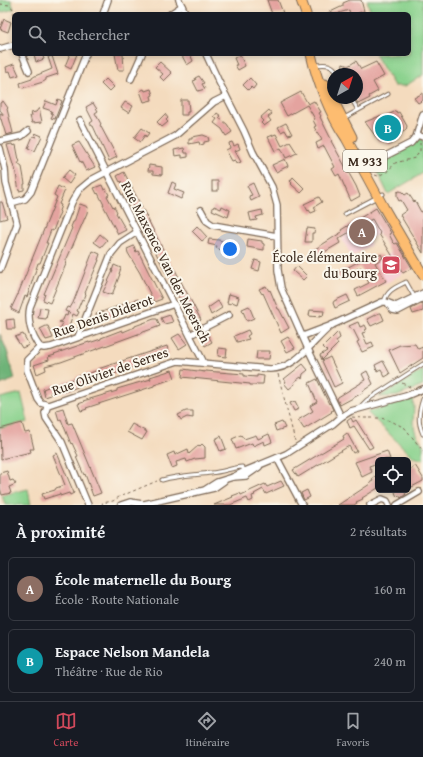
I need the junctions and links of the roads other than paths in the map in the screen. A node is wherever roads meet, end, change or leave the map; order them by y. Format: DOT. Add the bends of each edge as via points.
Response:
graph roads {
  1 [pos="108,0"];
  2 [pos="294,0"];
  3 [pos="301,0"];
  4 [pos="180,3"];
  5 [pos="103,12"];
  6 [pos="172,12"];
  7 [pos="185,12"];
  8 [pos="299,12"];
  9 [pos="305,12"];
  10 [pos="12,46"];
  11 [pos="0,49"];
  12 [pos="23,56"];
  13 [pos="85,56"];
  14 [pos="141,56"];
  15 [pos="207,56"];
  16 [pos="312,56"];
  17 [pos="316,56"];
  18 [pos="316,65"];
  19 [pos="334,68"];
  20 [pos="28,71"];
  21 [pos="131,79"];
  22 [pos="388,94"];
  23 [pos="226,96"];
  24 [pos="354,104"];
  25 [pos="358,110"];
  26 [pos="423,114"];
  27 [pos="80,120"];
  28 [pos="340,120"];
  29 [pos="28,131"];
  30 [pos="420,136"];
  31 [pos="0,141"];
  32 [pos="0,148"];
  33 [pos="367,169"];
  34 [pos="106,172"];
  35 [pos="380,195"];
  36 [pos="11,203"];
  37 [pos="201,210"];
  38 [pos="345,214"];
  39 [pos="137,232"];
  40 [pos="278,236"];
  41 [pos="423,264"];
  42 [pos="0,269"];
  43 [pos="423,275"];
  44 [pos="423,293"];
  45 [pos="423,298"];
  46 [pos="415,299"];
  47 [pos="386,302"];
  48 [pos="174,304"];
  49 [pos="229,315"];
  50 [pos="332,325"];
  51 [pos="190,335"];
  52 [pos="303,336"];
  53 [pos="78,337"];
  54 [pos="40,347"];
  55 [pos="308,349"];
  56 [pos="204,363"];
  57 [pos="423,364"];
  58 [pos="423,390"];
  59 [pos="423,399"];
  60 [pos="48,405"];
  61 [pos="359,408"];
  62 [pos="341,417"];
  63 [pos="423,434"];
  64 [pos="277,458"];
  65 [pos="262,464"];
  66 [pos="245,471"];
  67 [pos="233,477"];
  68 [pos="162,480"];
  69 [pos="419,492"];
  70 [pos="141,504"];
  71 [pos="88,505"];
  72 [pos="121,505"];
  73 [pos="302,505"];
  74 [pos="370,505"];
  75 [pos="389,505"];
  76 [pos="397,505"];
  1 -- 5 [label="street"];
  2 -- 8 [label="main road"];
  3 -- 9 [label="main road"];
  4 -- 6 [label="street"];
  4 -- 7 [label="street"];
  10 -- 11 [label="street"];
  12 -- 20 [label="street"];
  13 -- 36 [label="street" via="30,194 26,199"];
  14 -- 21 [label="street"];
  15 -- 23 [label="street"];
  16 -- 18 [label="main road, M 933"];
  17 -- 18 [label="main road, M 933"];
  18 -- 19 [label="lane" via="329,64"];
  18 -- 28 [label="main road, M 933"];
  22 -- 25 [label="lane"];
  23 -- 34 [label="street" via="214,102 175,136"];
  23 -- 40 [label="street" via="272,187 277,205"];
  24 -- 25 [label="lane"];
  25 -- 28 [label="lane"];
  26 -- 30 [label="street"];
  27 -- 34 [label="street, Rue Maxence Van der Meersch"];
  28 -- 33 [label="main road, M 933"];
  29 -- 31 [label="street" via="22,136"];
  30 -- 33 [label="street"];
  32 -- 36 [label="street"];
  33 -- 35 [label="main road, M 933"];
  34 -- 39 [label="street, Rue Maxence Van der Meersch"];
  34 -- 54 [label="street" via="87,182 76,194 32,303 29,321"];
  35 -- 38 [label="lane"];
  35 -- 41 [label="main road, M 933"];
  35 -- 43 [label="main road, M 933"];
  36 -- 42 [label="street" via="17,221"];
  37 -- 40 [label="street" via="206,221 213,225"];
  39 -- 48 [label="street, Rue Maxence Van der Meersch"];
  39 -- 53 [label="street" via="120,243 111,254"];
  40 -- 52 [label="street" via="281,288"];
  44 -- 46 [label="street"];
  45 -- 46 [label="street"];
  46 -- 47 [label="street" via="396,311"];
  46 -- 47 [label="lane" via="406,282 389,292 386,295"];
  47 -- 50 [label="street"];
  48 -- 51 [label="street, Rue Maxence Van der Meersch"];
  48 -- 53 [label="street, Rue Denis Diderot"];
  49 -- 51 [label="street"];
  50 -- 52 [label="street"];
  50 -- 55 [label="street"];
  51 -- 56 [label="street, Rue Maxence Van der Meersch"];
  52 -- 55 [label="street"];
  53 -- 54 [label="street, Rue Denis Diderot" via="46,348"];
  54 -- 60 [label="street" via="29,357 27,367 38,399"];
  55 -- 56 [label="street, Rue Olivier de Serres" via="277,369"];
  55 -- 62 [label="street"];
  56 -- 60 [label="street, Rue Olivier de Serres" via="171,362"];
  57 -- 61 [label="lane" via="366,400"];
  58 -- 61 [label="street" via="402,398"];
  59 -- 63 [label="lane" via="419,410"];
  60 -- 71 [label="street" via="46,418 62,442"];
  61 -- 62 [label="street"];
  62 -- 64 [label="street" via="298,447"];
  64 -- 65 [label="street"];
  64 -- 73 [label="street"];
  65 -- 66 [label="street"];
  65 -- 67 [label="street" via="246,476"];
  66 -- 67 [label="street"];
  66 -- 68 [label="lane" via="238,468"];
  67 -- 70 [label="street" via="206,489"];
  69 -- 76 [label="street"];
  70 -- 72 [label="street" via="130,502"];
  74 -- 75 [label="street" via="382,499"];
}
